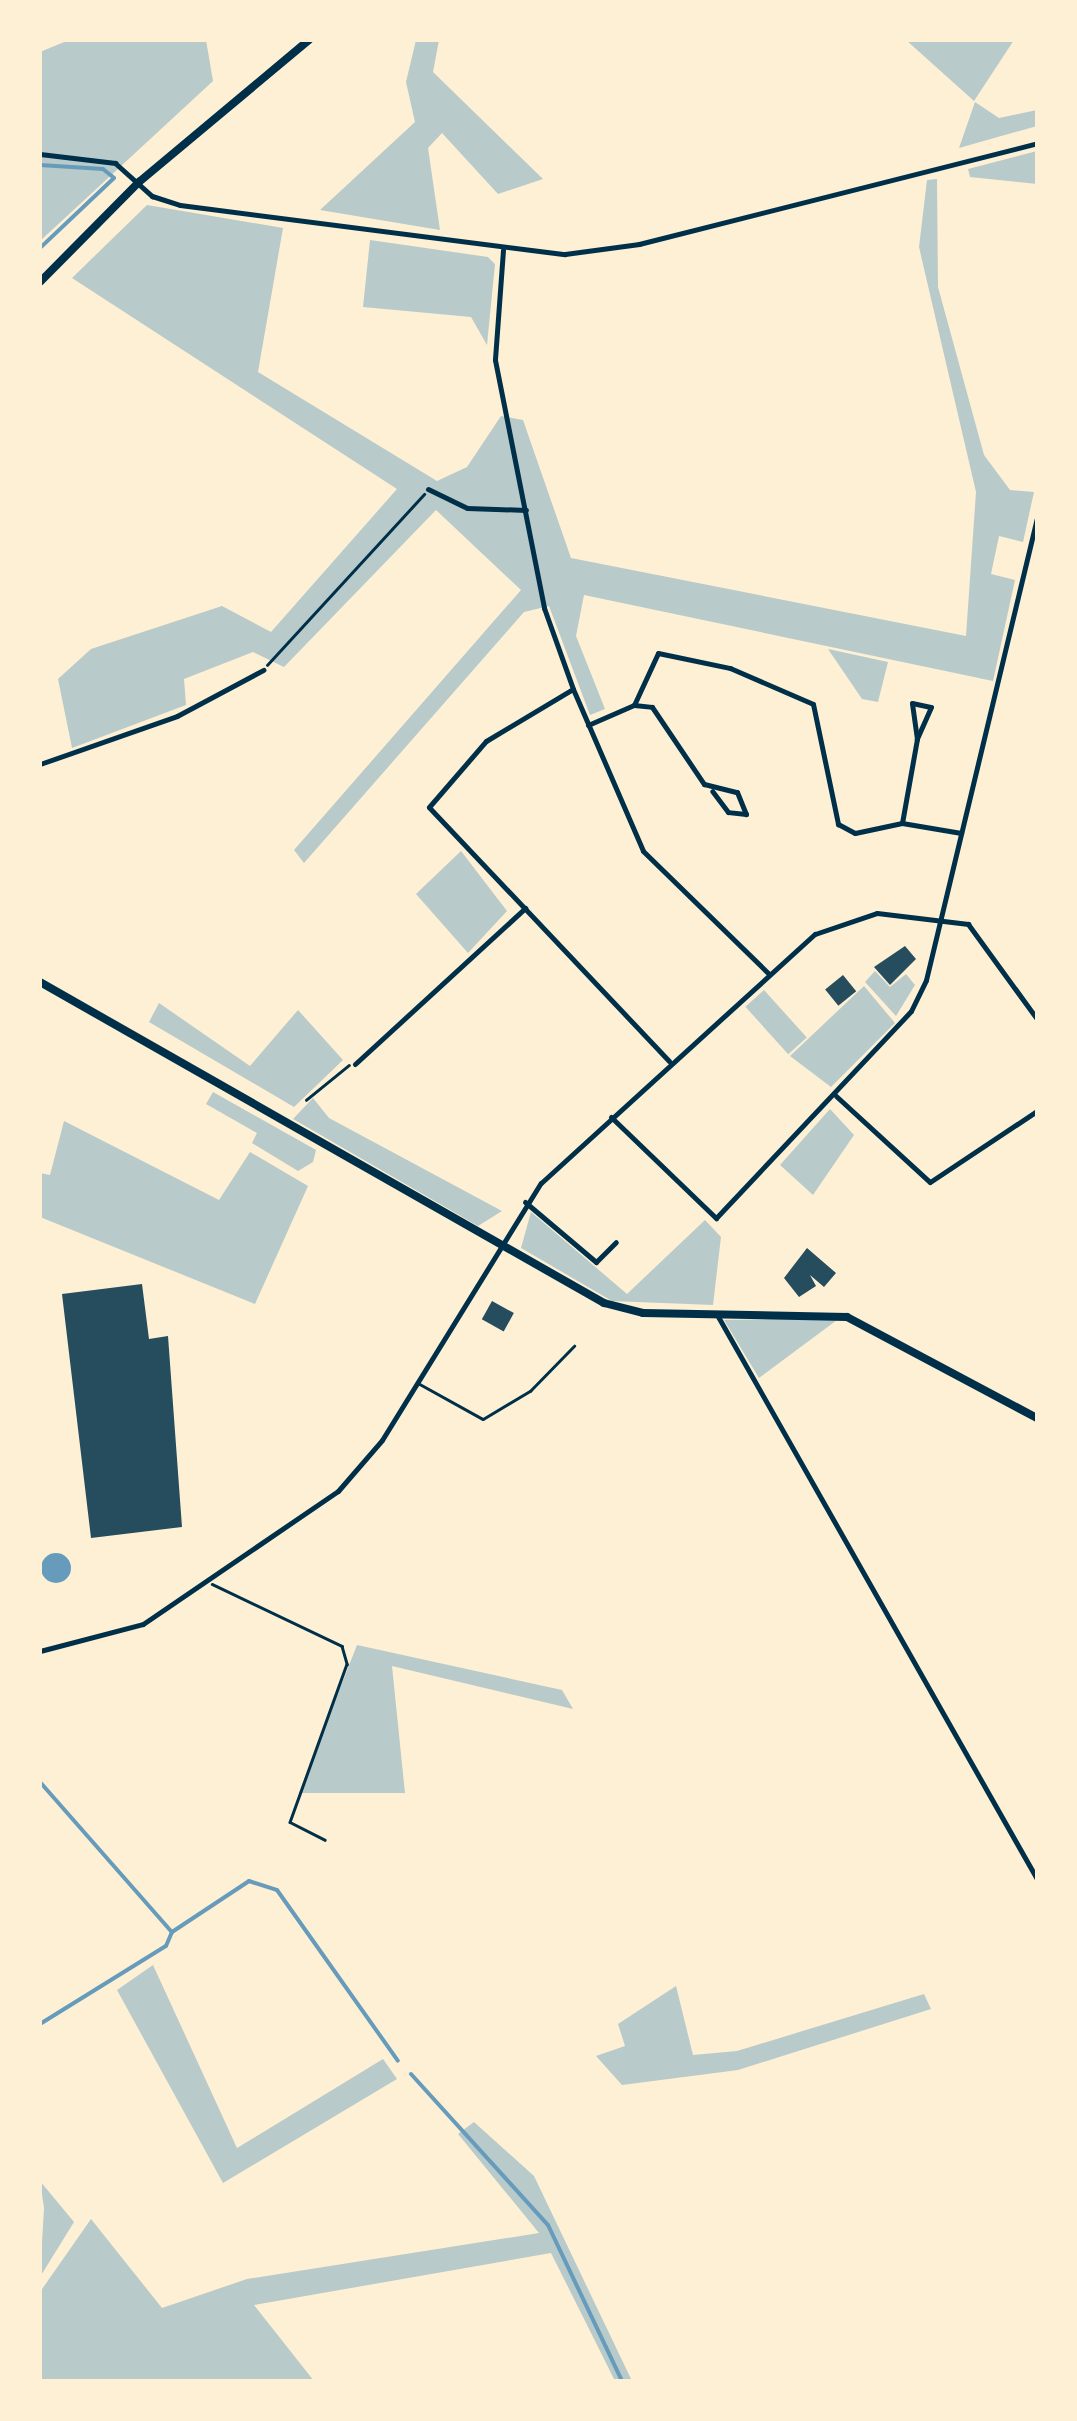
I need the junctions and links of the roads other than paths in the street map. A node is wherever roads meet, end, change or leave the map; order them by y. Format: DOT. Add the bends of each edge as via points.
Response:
graph roads {
  1 [pos="309,40"];
  2 [pos="1037,143"];
  3 [pos="40,154"];
  4 [pos="139,182"];
  5 [pos="503,250"];
  6 [pos="40,282"];
  7 [pos="428,489"];
  8 [pos="526,510"];
  9 [pos="1037,519"];
  10 [pos="263,670"];
  11 [pos="573,689"];
  12 [pos="634,704"];
  13 [pos="588,724"];
  14 [pos="917,738"];
  15 [pos="40,764"];
  16 [pos="712,791"];
  17 [pos="902,823"];
  18 [pos="961,834"];
  19 [pos="525,908"];
  20 [pos="942,916"];
  21 [pos="768,973"];
  22 [pos="40,982"];
  23 [pos="1035,1009"];
  24 [pos="1037,1019"];
  25 [pos="670,1061"];
  26 [pos="356,1064"];
  27 [pos="835,1095"];
  28 [pos="1037,1111"];
  29 [pos="611,1116"];
  30 [pos="525,1202"];
  31 [pos="616,1242"];
  32 [pos="498,1245"];
  33 [pos="716,1312"];
  34 [pos="574,1346"];
  35 [pos="416,1382"];
  36 [pos="1037,1418"];
  37 [pos="212,1584"];
  38 [pos="40,1651"];
  39 [pos="326,1840"];
  40 [pos="1037,1879"];
  1 -- 4 [label="main road"];
  2 -- 5 [label="street" via="638,244"];
  3 -- 4 [label="street" via="114,162"];
  4 -- 5 [label="street" via="180,205"];
  4 -- 6 [label="main road"];
  5 -- 8 [label="street" via="495,360"];
  7 -- 8 [label="street" via="467,508"];
  8 -- 11 [label="street" via="544,608"];
  9 -- 18 [label="street"];
  10 -- 15 [label="street" via="177,716"];
  11 -- 13 [label="street"];
  11 -- 19 [label="street" via="518,714 429,807"];
  12 -- 13 [label="street"];
  12 -- 16 [label="street" via="652,707"];
  12 -- 17 [label="street" via="658,653 792,690 812,704 825,736 838,824 855,832"];
  13 -- 21 [label="street" via="643,851"];
  14 -- 14 [label="street" via="910,716 912,703 931,707"];
  14 -- 17 [label="street"];
  16 -- 16 [label="street" via="728,812 746,814 738,792"];
  17 -- 18 [label="street"];
  18 -- 20 [label="street"];
  19 -- 25 [label="street"];
  19 -- 26 [label="street"];
  20 -- 21 [label="street" via="852,917"];
  20 -- 23 [label="street" via="988,939"];
  20 -- 27 [label="street" via="911,1011"];
  21 -- 25 [label="street"];
  22 -- 32 [label="main road"];
  23 -- 24 [label="street"];
  25 -- 29 [label="street"];
  27 -- 28 [label="street" via="930,1182"];
  27 -- 29 [label="street" via="716,1218"];
  29 -- 30 [label="street"];
  30 -- 31 [label="street" via="596,1262"];
  30 -- 32 [label="street"];
  32 -- 33 [label="main road" via="616,1308"];
  32 -- 35 [label="street"];
  33 -- 36 [label="main road" via="864,1322"];
  33 -- 40 [label="street"];
  34 -- 35 [label="lane" via="530,1391 484,1419"];
  35 -- 37 [label="street" via="338,1491"];
  37 -- 38 [label="street" via="107,1639"];
  37 -- 39 [label="lane" via="342,1646 347,1664 290,1822"];
}
